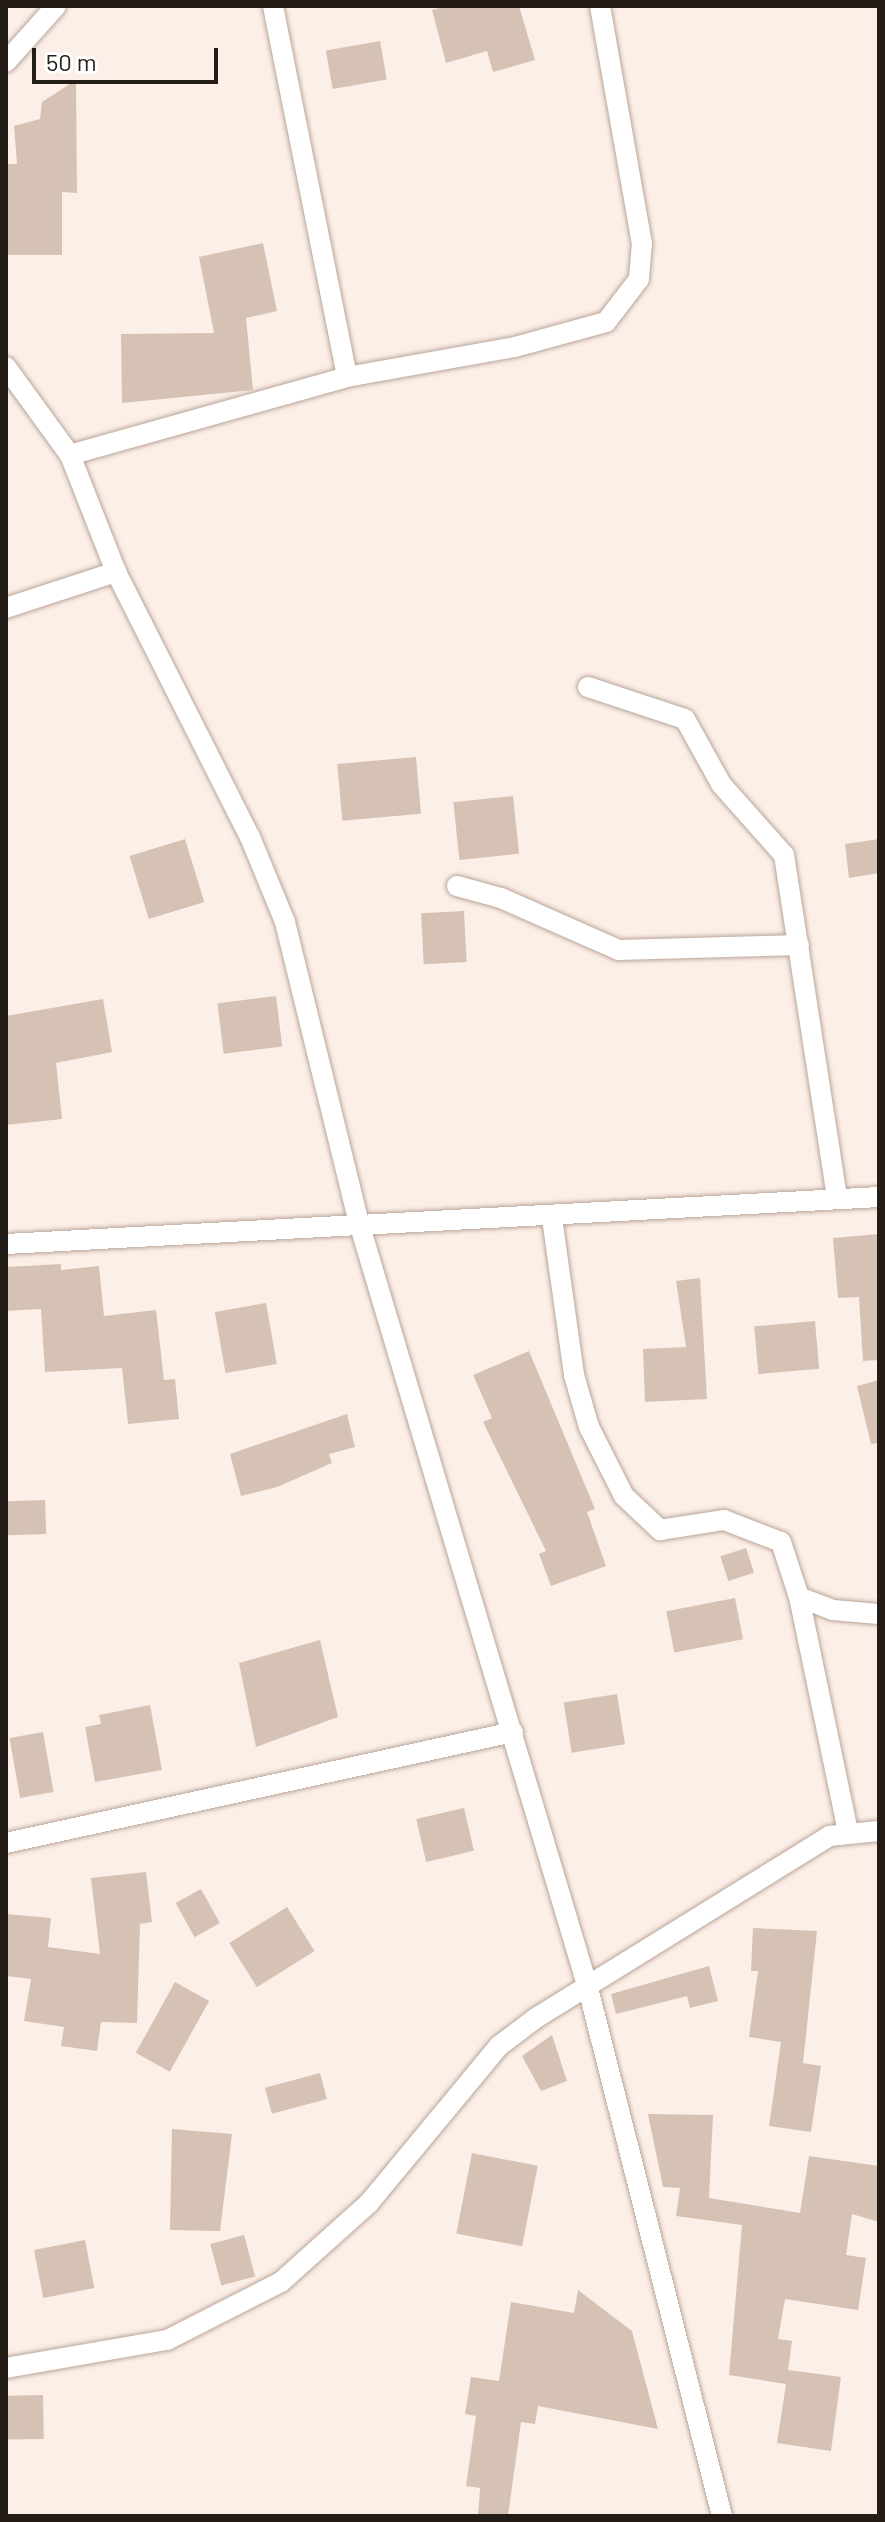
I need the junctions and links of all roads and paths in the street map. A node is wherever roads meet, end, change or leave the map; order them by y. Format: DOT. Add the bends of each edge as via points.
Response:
graph roads {
  1 [pos="56,6"];
  2 [pos="273,6"];
  3 [pos="600,6"];
  4 [pos="6,62"];
  5 [pos="6,367"];
  6 [pos="347,377"];
  7 [pos="70,455"];
  8 [pos="116,572"];
  9 [pos="6,608"];
  10 [pos="588,687"];
  11 [pos="457,886"];
  12 [pos="799,945"];
  13 [pos="837,1197"];
  14 [pos="879,1197"];
  15 [pos="552,1218"];
  16 [pos="359,1223"];
  17 [pos="6,1244"];
  18 [pos="799,1597"];
  19 [pos="879,1614"];
  20 [pos="513,1732"];
  21 [pos="848,1831"];
  22 [pos="879,1831"];
  23 [pos="6,1843"];
  24 [pos="588,1988"];
  25 [pos="6,2368"];
  26 [pos="722,2516"];
  1 -- 4 [label="street"];
  2 -- 6 [label="street"];
  3 -- 6 [label="street" via="642,243 639,279 627,301 606,322 579,333"];
  5 -- 7 [label="street"];
  6 -- 7 [label="street"];
  7 -- 8 [label="street"];
  8 -- 9 [label="street"];
  8 -- 16 [label="street" via="269,878 302,978"];
  10 -- 12 [label="street" via="666,706 693,727 721,784 784,855"];
  11 -- 12 [label="street" via="501,898 619,950"];
  12 -- 13 [label="street"];
  13 -- 14 [label="street"];
  13 -- 15 [label="street"];
  15 -- 16 [label="street"];
  15 -- 18 [label="street" via="574,1375 615,1482 660,1530 724,1520 781,1542"];
  16 -- 17 [label="street"];
  16 -- 20 [label="street"];
  18 -- 19 [label="street" via="833,1610"];
  18 -- 21 [label="street"];
  20 -- 23 [label="street"];
  20 -- 24 [label="street"];
  21 -- 22 [label="street"];
  21 -- 24 [label="street"];
  24 -- 25 [label="street" via="499,2046 369,2203 281,2282 167,2340"];
  24 -- 26 [label="street"];
}
